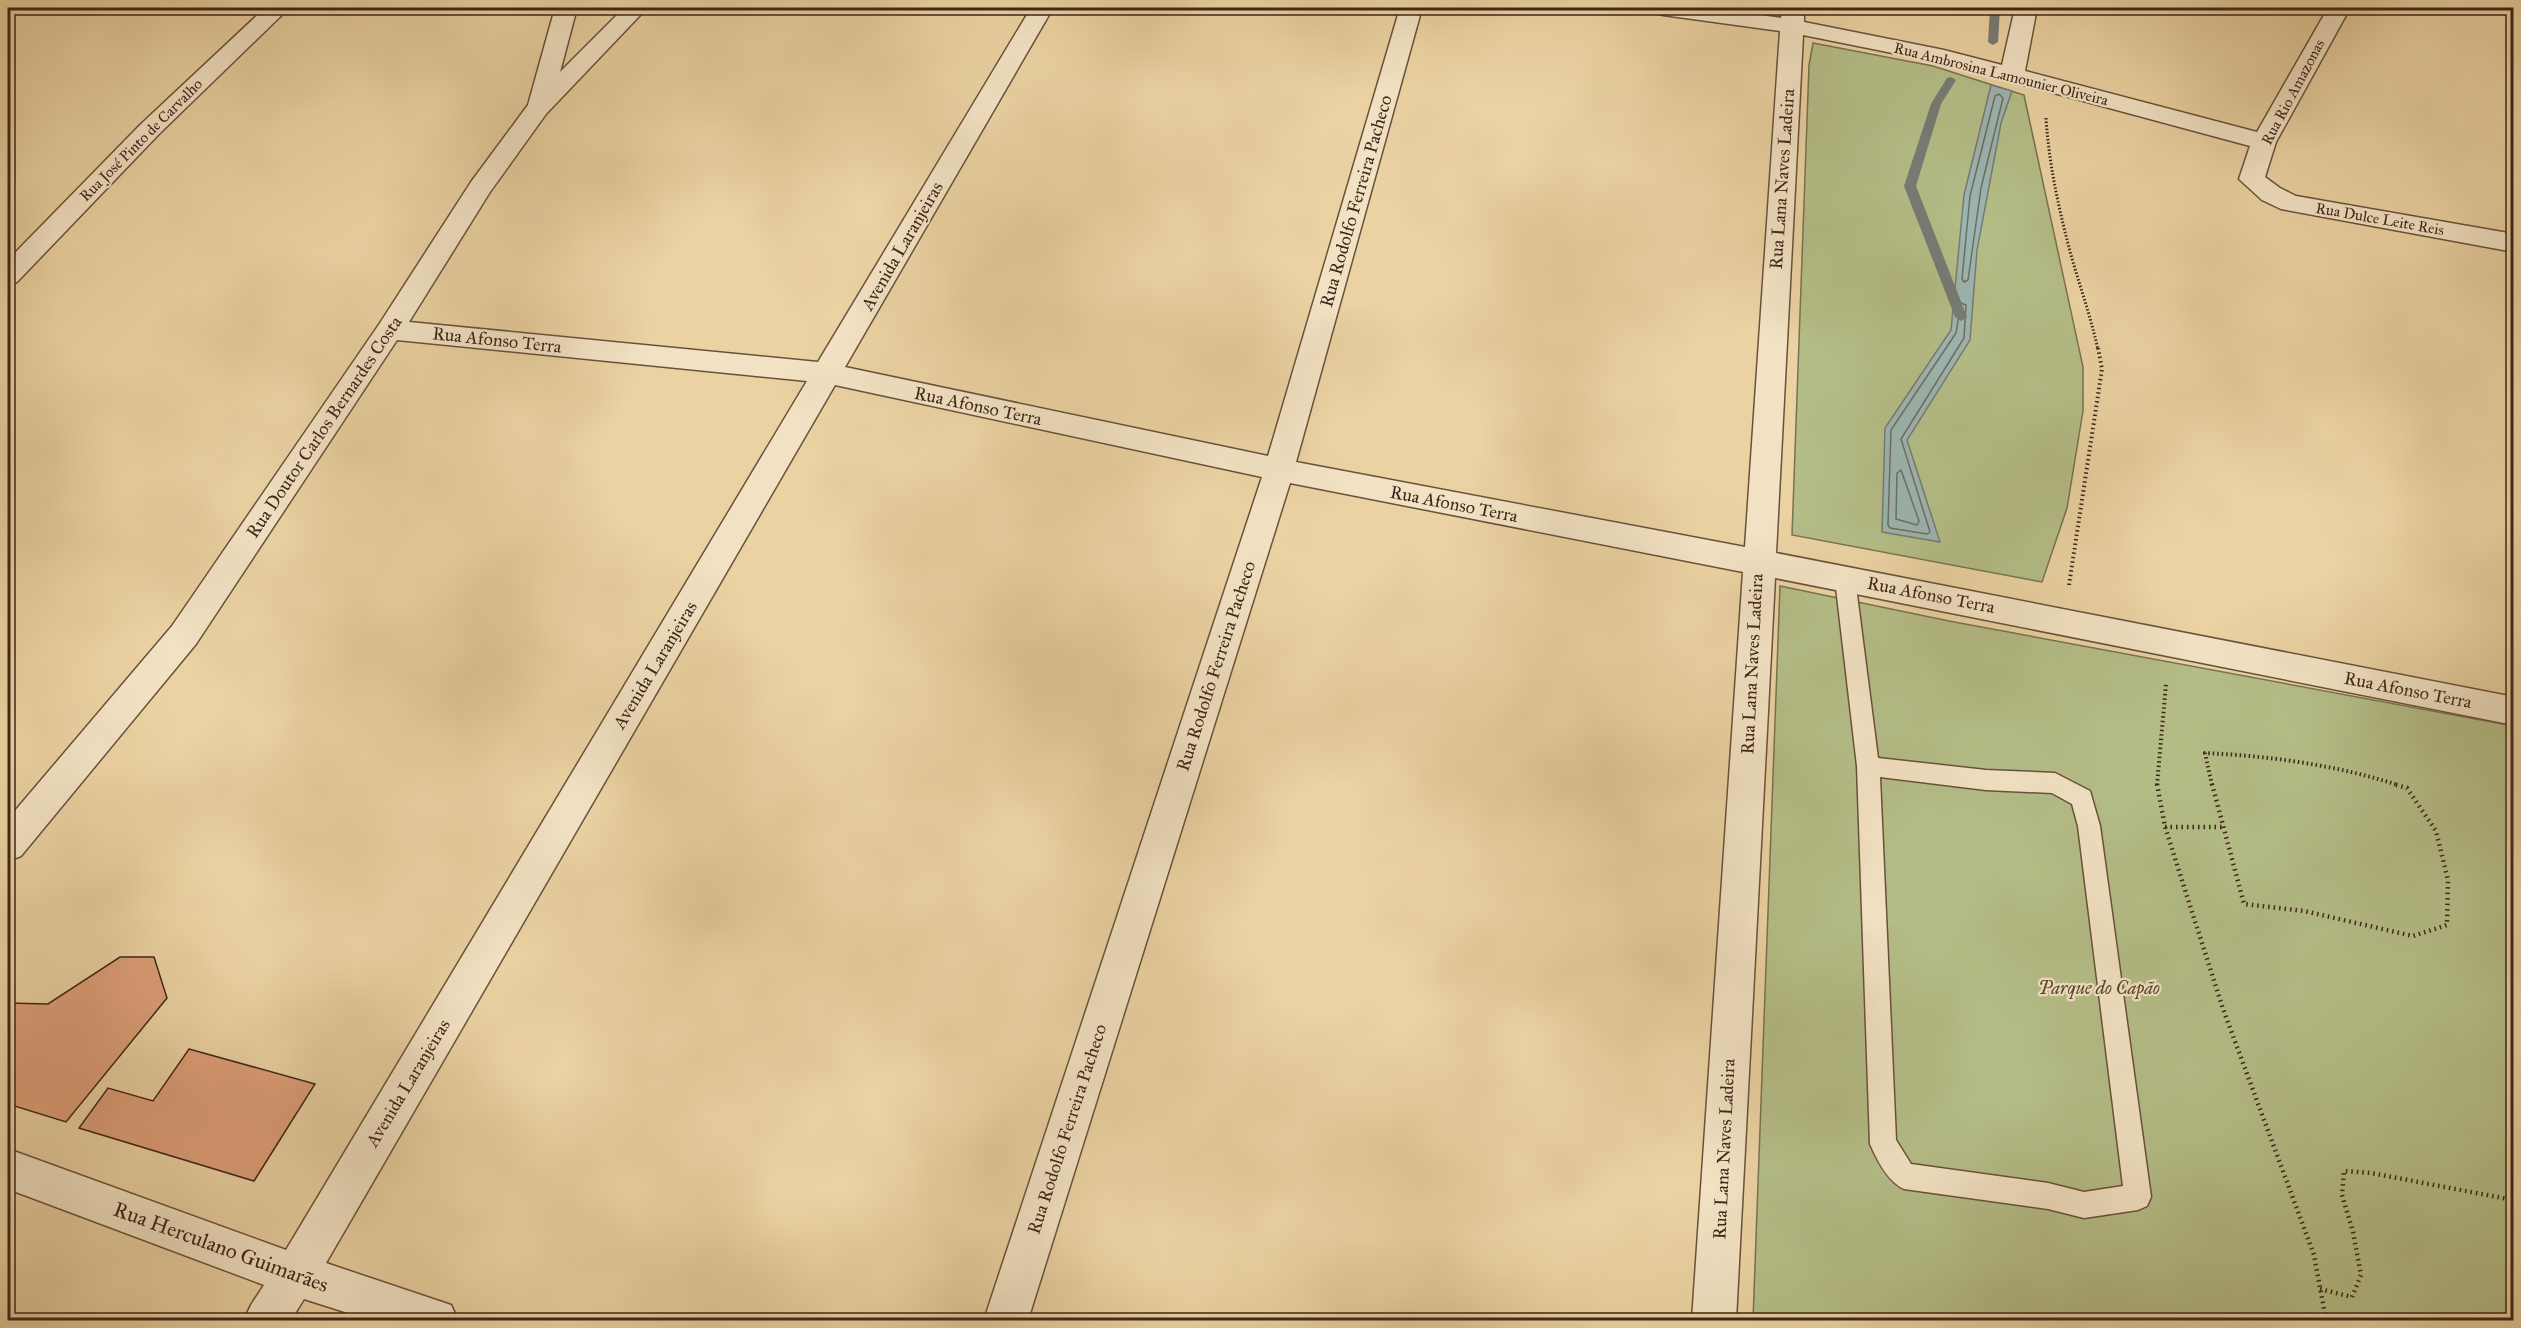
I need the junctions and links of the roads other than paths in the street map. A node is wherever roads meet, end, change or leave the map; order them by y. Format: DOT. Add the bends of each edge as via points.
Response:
graph roads {
  1 [pos="278,8"];
  2 [pos="566,8"];
  3 [pos="636,8"];
  4 [pos="1042,8"];
  5 [pos="1411,8"];
  6 [pos="1663,8"];
  7 [pos="2026,8"];
  8 [pos="2339,8"];
  9 [pos="1792,17"];
  10 [pos="2012,76"];
  11 [pos="537,109"];
  12 [pos="2264,142"];
  13 [pos="2252,179"];
  14 [pos="2514,243"];
  15 [pos="8,276"];
  16 [pos="390,330"];
  17 [pos="828,373"];
  18 [pos="1279,471"];
  19 [pos="1758,562"];
  20 [pos="1845,579"];
  21 [pos="2514,711"];
  22 [pos="1868,766"];
  23 [pos="8,845"];
  24 [pos="8,1169"];
  25 [pos="295,1275"];
  26 [pos="266,1320"];
  27 [pos="436,1320"];
  28 [pos="1006,1320"];
  29 [pos="1714,1320"];
  1 -- 15 [label="street, Rua José Pinto de Carvalho" via="150,129"];
  2 -- 11 [label="street"];
  3 -- 11 [label="street, Rua Doutor Carlos Bernardes Costa"];
  4 -- 17 [label="street, Avenida Laranjeiras"];
  5 -- 18 [label="street, Rua Rodolfo Ferreira Pacheco"];
  6 -- 9 [label="street, Rua Ambrosina Lamounier Oliveira"];
  7 -- 10 [label="street"];
  8 -- 12 [label="street, Rua Rio Amazonas"];
  9 -- 10 [label="street, Rua Ambrosina Lamounier Oliveira"];
  9 -- 19 [label="street, Rua Lana Naves Ladeira"];
  10 -- 12 [label="street, Rua Ambrosina Lamounier Oliveira"];
  11 -- 16 [label="street, Rua Doutor Carlos Bernardes Costa" via="480,188"];
  12 -- 13 [label="street, Rua Rio Amazonas"];
  13 -- 14 [label="street, Rua Dulce Leite Reis" via="2290,203"];
  16 -- 17 [label="street, Rua Afonso Terra"];
  16 -- 23 [label="street, Rua Doutor Carlos Bernardes Costa" via="184,635"];
  17 -- 18 [label="street, Rua Afonso Terra"];
  17 -- 25 [label="street, Avenida Laranjeiras"];
  18 -- 19 [label="street, Rua Afonso Terra"];
  18 -- 28 [label="street, Rua Rodolfo Ferreira Pacheco"];
  19 -- 20 [label="street, Rua Afonso Terra"];
  19 -- 29 [label="street, Rua Lana Naves Ladeira"];
  20 -- 21 [label="street, Rua Afonso Terra"];
  20 -- 22 [label="lane"];
  22 -- 22 [label="lane" via="1883,1144 1904,1176 2048,1196 2084,1205 2138,1197 2089,826 2082,798 2055,783 1986,780"];
  24 -- 25 [label="street, Rua Herculano Guimarães"];
  25 -- 26 [label="street, Avenida Laranjeiras"];
  25 -- 27 [label="street, Rua Herculano Guimarães"];
}
